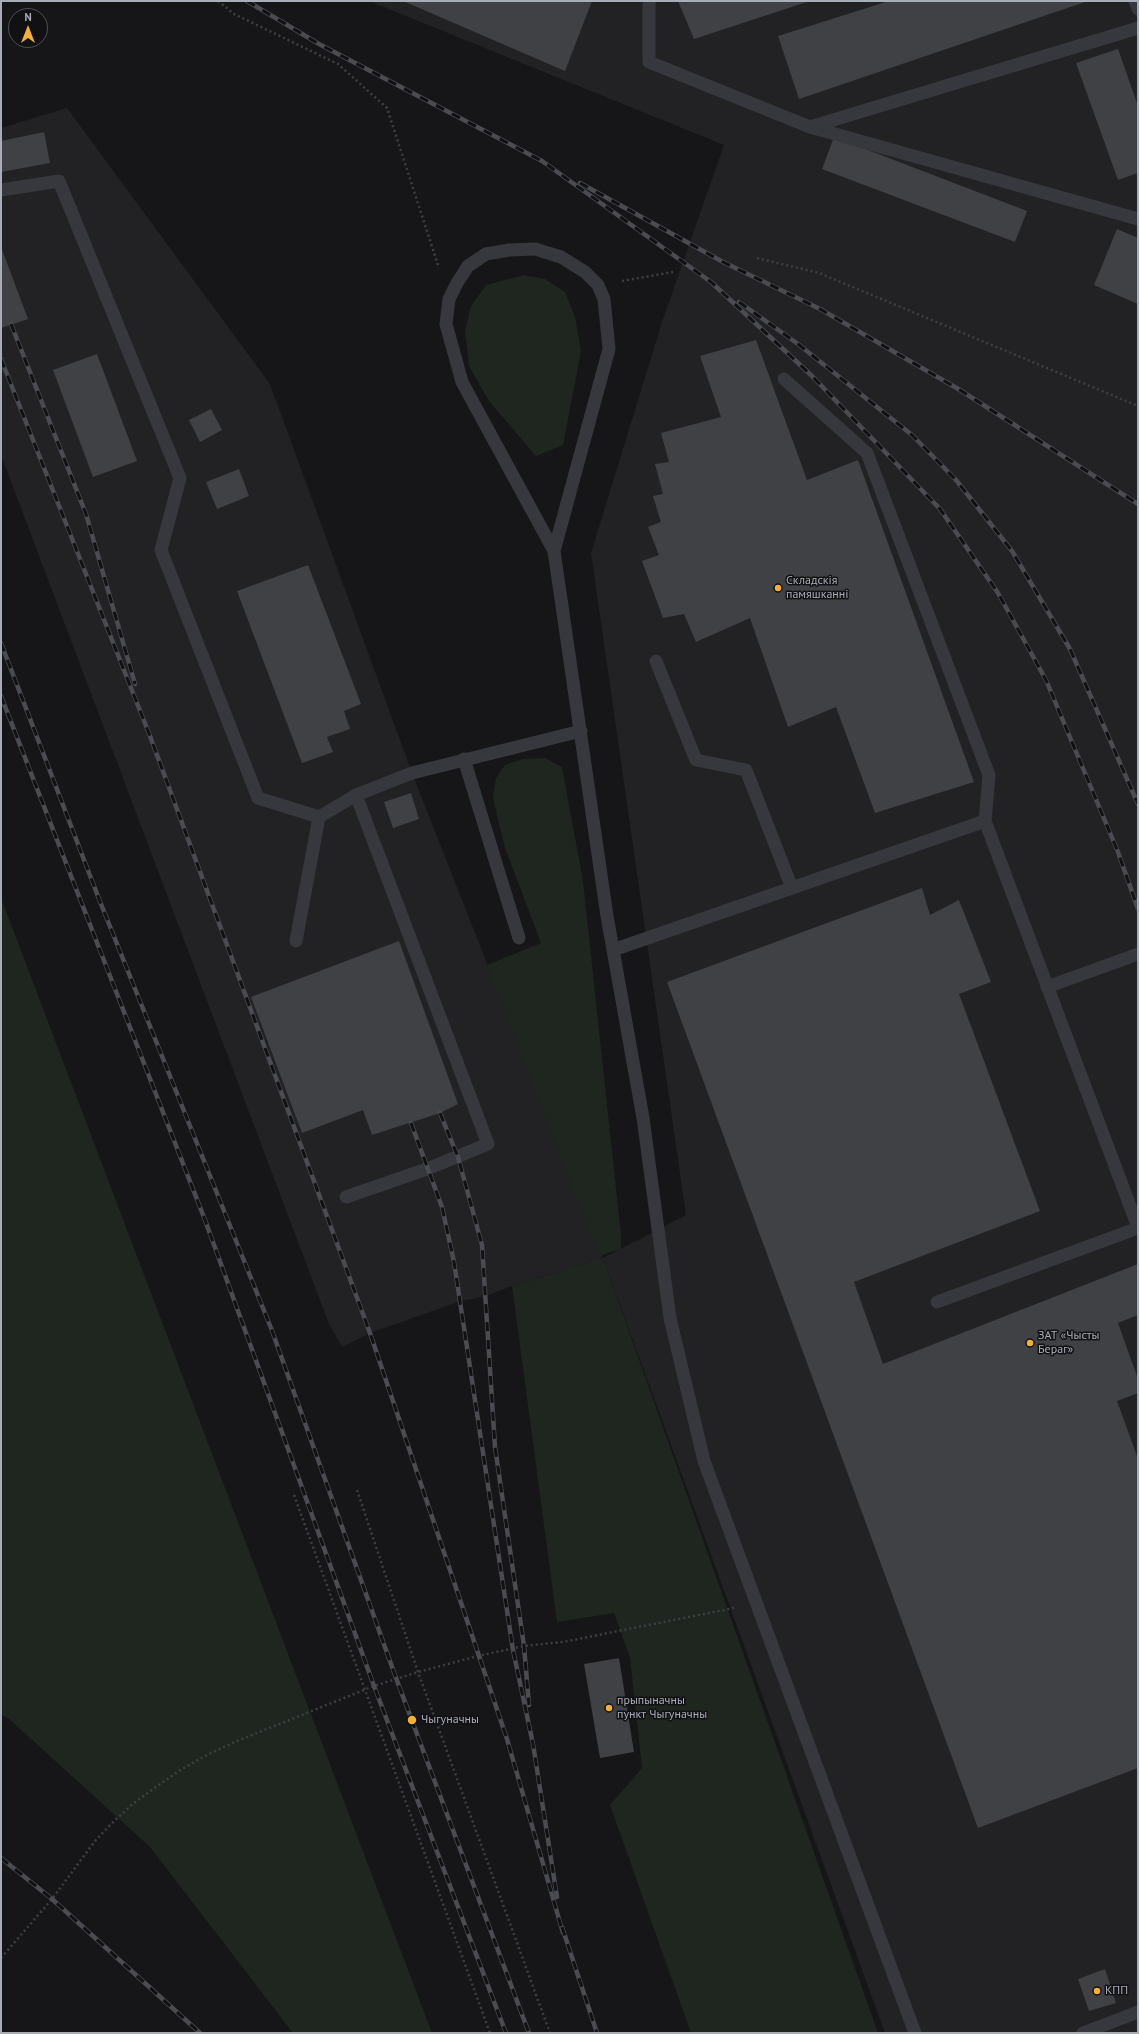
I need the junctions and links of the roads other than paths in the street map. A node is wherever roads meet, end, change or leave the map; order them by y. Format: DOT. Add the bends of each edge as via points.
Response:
graph roads {
  1 [pos="650,1"];
  2 [pos="1135,1"];
  3 [pos="1138,9"];
  4 [pos="1138,28"];
  5 [pos="810,127"];
  6 [pos="1,190"];
  7 [pos="1138,219"];
  8 [pos="784,379"];
  9 [pos="554,551"];
  10 [pos="656,661"];
  11 [pos="581,731"];
  12 [pos="464,759"];
  13 [pos="356,795"];
  14 [pos="319,817"];
  15 [pos="985,822"];
  16 [pos="792,888"];
  17 [pos="520,938"];
  18 [pos="296,941"];
  19 [pos="613,950"];
  20 [pos="1138,954"];
  21 [pos="1047,987"];
  22 [pos="346,1197"];
  23 [pos="1138,1228"];
  24 [pos="937,1302"];
  25 [pos="1138,2012"];
  26 [pos="915,2033"];
  27 [pos="1083,2033"];
  1 -- 5 [label="lane" via="649,62"];
  2 -- 3 [label="lane"];
  4 -- 5 [label="lane"];
  5 -- 7 [label="lane"];
  6 -- 14 [label="lane" via="59,181 180,478 161,550 258,798"];
  8 -- 15 [label="lane" via="867,453 989,775"];
  9 -- 9 [label="lane" via="462,382 446,324 449,298 468,266 486,254 535,248 561,257 585,272 598,285 604,299 609,348"];
  9 -- 11 [label="lane"];
  10 -- 16 [label="lane" via="696,760 746,770"];
  11 -- 12 [label="lane"];
  11 -- 19 [label="lane"];
  12 -- 13 [label="lane" via="412,773"];
  12 -- 17 [label="lane"];
  13 -- 14 [label="lane"];
  13 -- 22 [label="lane" via="488,1144 427,1169"];
  14 -- 18 [label="lane"];
  15 -- 16 [label="lane"];
  15 -- 21 [label="lane"];
  16 -- 19 [label="lane"];
  19 -- 26 [label="lane" via="643,1118 670,1318 704,1461"];
  20 -- 21 [label="lane"];
  21 -- 23 [label="lane"];
  23 -- 24 [label="lane"];
  25 -- 27 [label="lane"];
}
